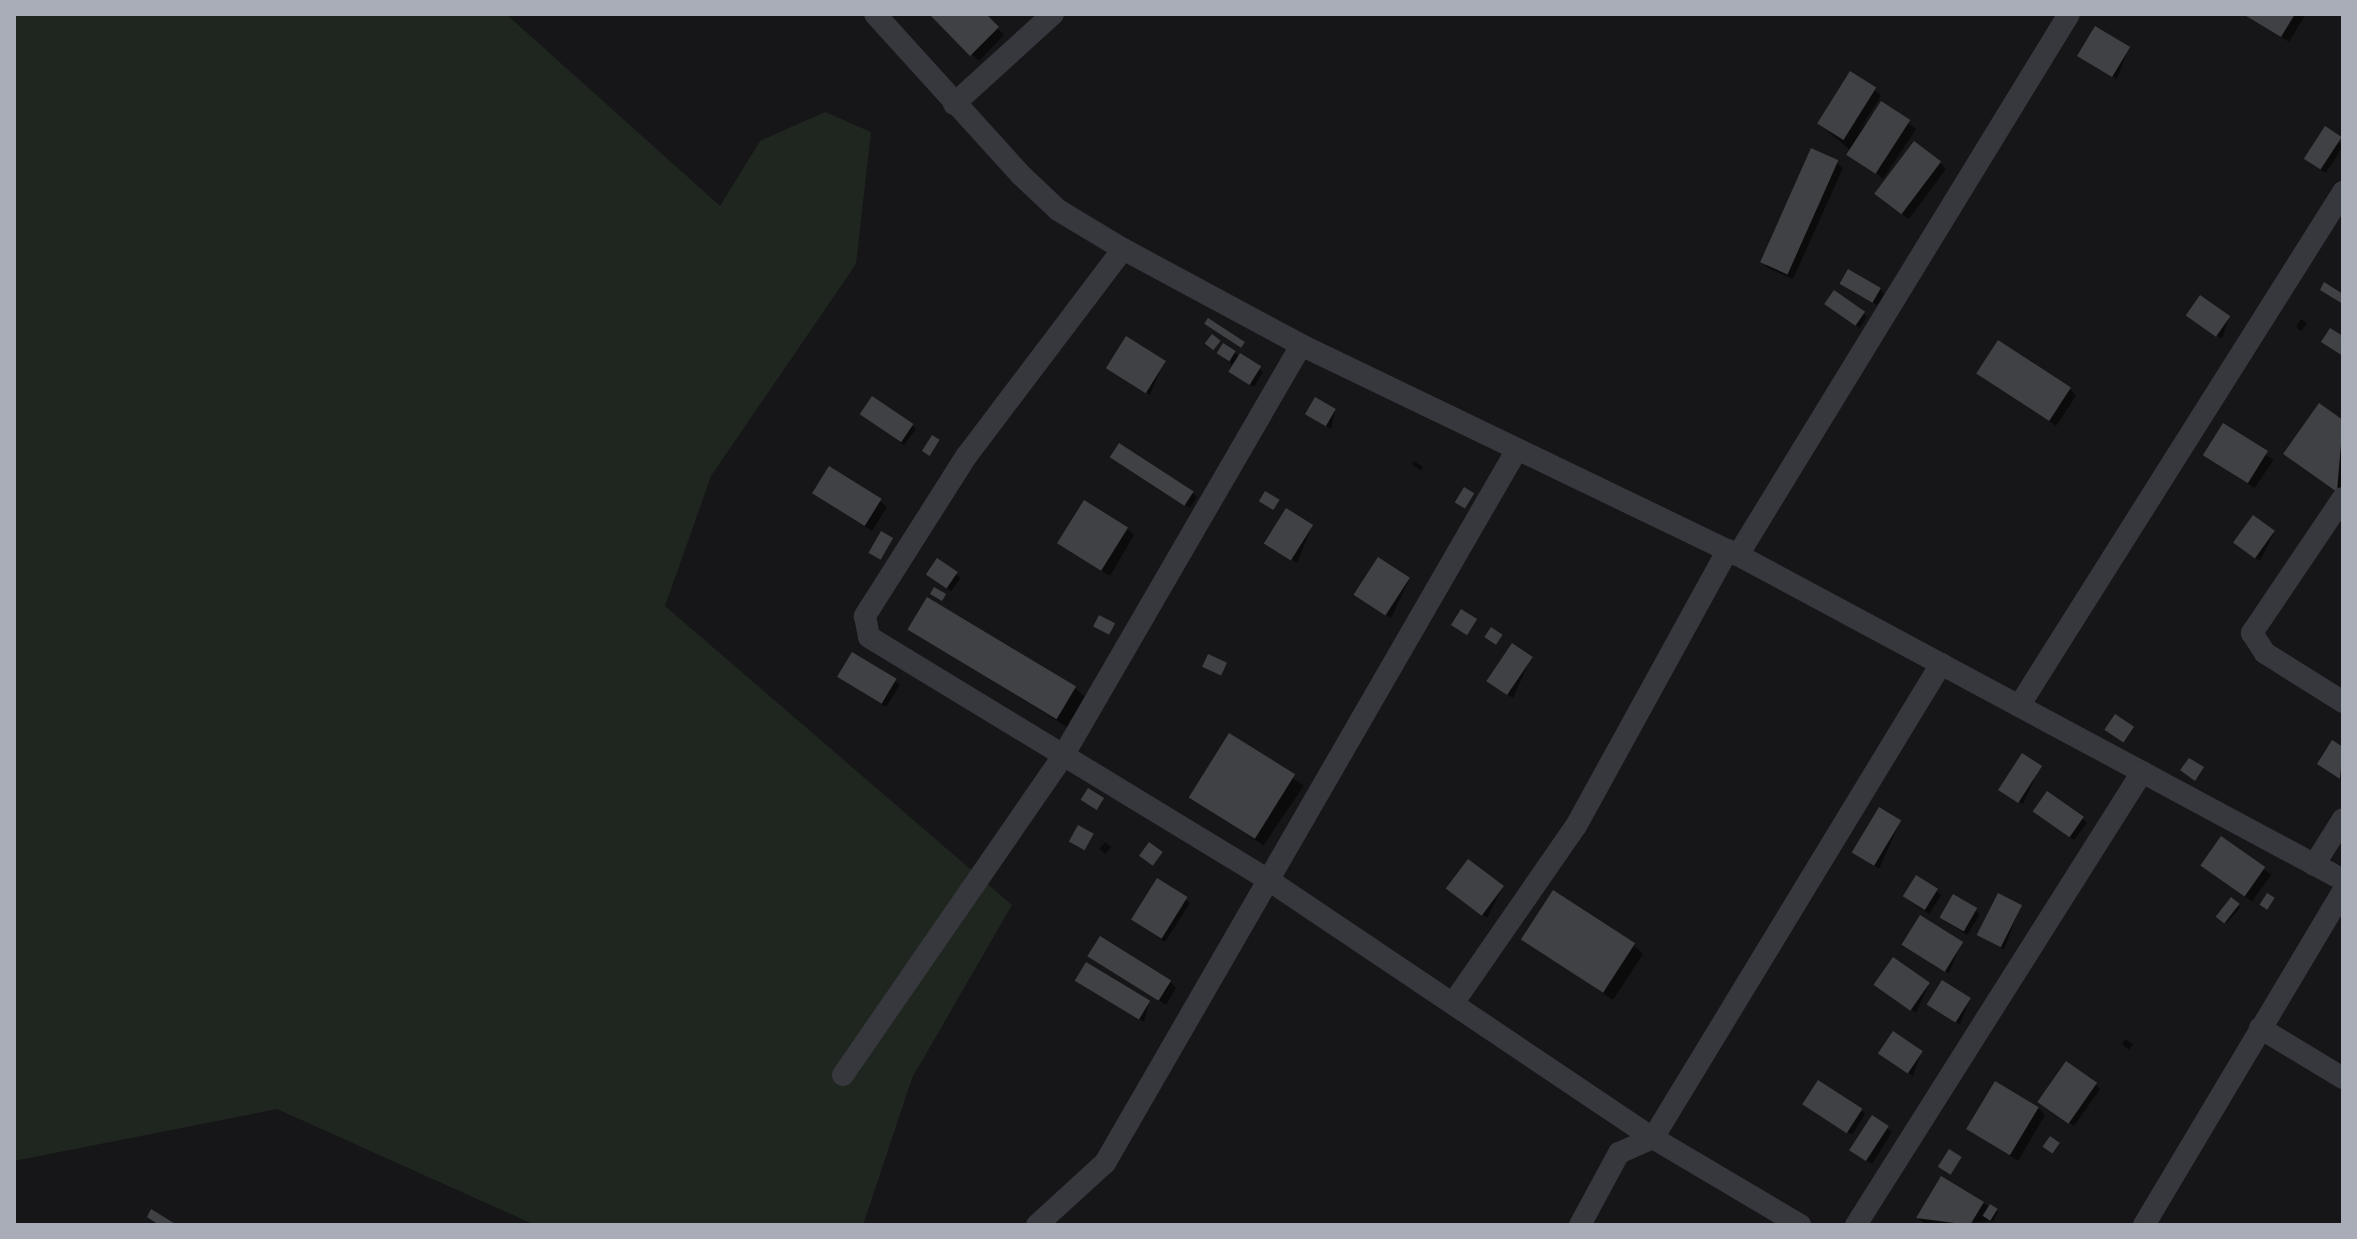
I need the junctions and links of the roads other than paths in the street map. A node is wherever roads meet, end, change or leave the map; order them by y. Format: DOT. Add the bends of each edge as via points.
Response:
graph roads {
  1 [pos="875,14"];
  2 [pos="1053,14"];
  3 [pos="2069,14"];
  4 [pos="954,104"];
  5 [pos="2343,192"];
  6 [pos="1123,249"];
  7 [pos="1301,345"];
  8 [pos="1516,451"];
  9 [pos="2343,498"];
  10 [pos="1733,552"];
  11 [pos="1941,664"];
  12 [pos="2343,702"];
  13 [pos="2019,706"];
  14 [pos="1063,756"];
  15 [pos="2142,772"];
  16 [pos="2343,819"];
  17 [pos="2314,865"];
  18 [pos="1267,879"];
  19 [pos="2343,880"];
  20 [pos="2343,891"];
  21 [pos="1454,1002"];
  22 [pos="2260,1028"];
  23 [pos="843,1075"];
  24 [pos="2343,1078"];
  25 [pos="1653,1138"];
  26 [pos="1037,1225"];
  27 [pos="1580,1225"];
  28 [pos="1800,1225"];
  29 [pos="1856,1225"];
  30 [pos="2144,1225"];
  1 -- 4 [label="street"];
  2 -- 4 [label="street"];
  3 -- 10 [label="street"];
  4 -- 6 [label="street" via="1058,210"];
  5 -- 13 [label="street"];
  6 -- 7 [label="street"];
  6 -- 14 [label="street" via="967,455 865,616 869,637"];
  7 -- 8 [label="street"];
  7 -- 14 [label="street"];
  8 -- 10 [label="street"];
  8 -- 18 [label="street"];
  9 -- 12 [label="street" via="2252,633 2265,653"];
  10 -- 11 [label="street"];
  10 -- 21 [label="street" via="1576,826"];
  11 -- 13 [label="street"];
  11 -- 25 [label="street"];
  13 -- 15 [label="street"];
  14 -- 18 [label="street"];
  14 -- 23 [label="street"];
  15 -- 17 [label="street"];
  15 -- 29 [label="street"];
  16 -- 17 [label="street"];
  17 -- 19 [label="street"];
  18 -- 21 [label="street"];
  18 -- 26 [label="street" via="1105,1163"];
  20 -- 22 [label="street"];
  21 -- 25 [label="street"];
  22 -- 24 [label="street"];
  22 -- 30 [label="street"];
  25 -- 27 [label="street" via="1619,1153"];
  25 -- 28 [label="street"];
}
